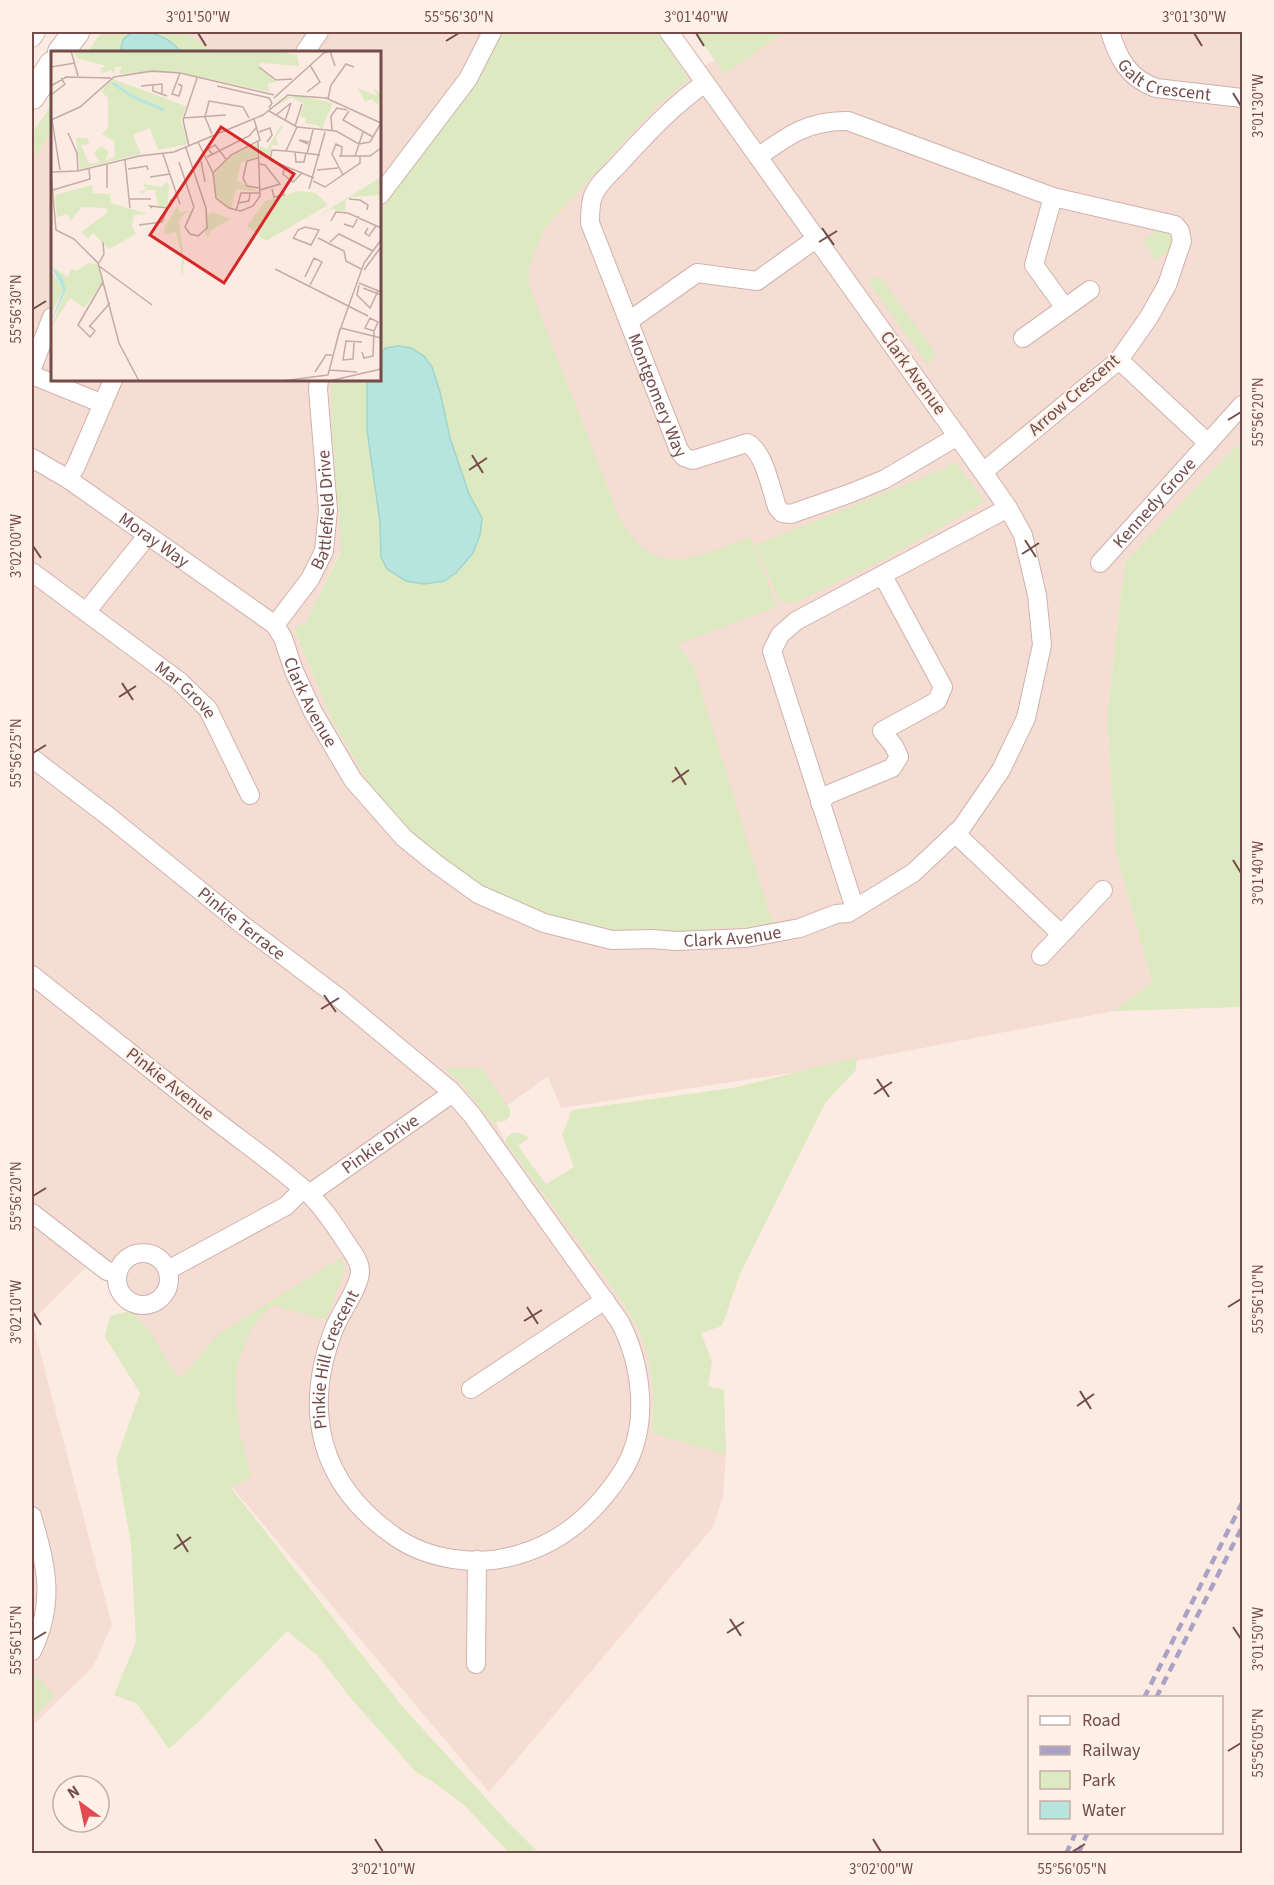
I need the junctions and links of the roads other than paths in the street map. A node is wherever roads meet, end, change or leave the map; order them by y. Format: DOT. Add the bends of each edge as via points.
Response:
graph roads {
  1 [pos="36,32"];
  2 [pos="76,32"];
  3 [pos="319,32"];
  4 [pos="492,32"];
  5 [pos="669,32"];
  6 [pos="1110,32"];
  7 [pos="32,38"];
  8 [pos="62,51"];
  9 [pos="306,51"];
  10 [pos="51,67"];
  11 [pos="705,83"];
  12 [pos="32,96"];
  13 [pos="1242,98"];
  14 [pos="758,157"];
  15 [pos="381,194"];
  16 [pos="1053,197"];
  17 [pos="817,238"];
  18 [pos="1090,290"];
  19 [pos="1065,308"];
  20 [pos="51,320"];
  21 [pos="629,321"];
  22 [pos="1023,338"];
  23 [pos="1119,360"];
  24 [pos="32,368"];
  25 [pos="32,375"];
  26 [pos="113,381"];
  27 [pos="319,381"];
  28 [pos="103,404"];
  29 [pos="1242,405"];
  30 [pos="958,436"];
  31 [pos="1208,443"];
  32 [pos="32,458"];
  33 [pos="983,472"];
  34 [pos="68,479"];
  35 [pos="1008,508"];
  36 [pos="147,536"];
  37 [pos="1100,563"];
  38 [pos="32,572"];
  39 [pos="883,576"];
  40 [pos="86,612"];
  41 [pos="275,625"];
  42 [pos="32,758"];
  43 [pos="250,795"];
  44 [pos="820,803"];
  45 [pos="955,833"];
  46 [pos="1103,890"];
  47 [pos="855,909"];
  48 [pos="1061,934"];
  49 [pos="1041,956"];
  50 [pos="32,975"];
  51 [pos="451,1091"];
  52 [pos="306,1192"];
  53 [pos="32,1213"];
  54 [pos="168,1270"];
  55 [pos="117,1273"];
  56 [pos="605,1299"];
  57 [pos="471,1389"];
  58 [pos="32,1516"];
  59 [pos="477,1560"];
  60 [pos="32,1650"];
  61 [pos="476,1664"];
  1 -- 7 [label="street"];
  2 -- 8 [label="main road"];
  3 -- 9 [label="street"];
  4 -- 15 [label="street" via="468,79"];
  5 -- 11 [label="street, Clark Avenue"];
  6 -- 13 [label="street, Galt Crescent" via="1125,68 1143,83"];
  10 -- 12 [label="main road"];
  11 -- 14 [label="street, Clark Avenue"];
  11 -- 21 [label="street, Montgomery Way" via="661,118 593,195 590,223"];
  14 -- 16 [label="street, Arrow Crescent" via="801,128 833,120 848,121"];
  14 -- 17 [label="street, Clark Avenue"];
  16 -- 19 [label="street" via="1034,265"];
  16 -- 23 [label="street, Arrow Crescent" via="1175,225 1180,231 1182,241 1167,285"];
  17 -- 21 [label="street" via="757,281 697,273"];
  17 -- 30 [label="street, Clark Avenue"];
  18 -- 19 [label="street"];
  19 -- 22 [label="street"];
  20 -- 24 [label="street"];
  21 -- 30 [label="street, Montgomery Way" via="684,457 693,460 747,443 753,446 782,513 791,514 885,479"];
  23 -- 31 [label="street, Kennedy Grove"];
  23 -- 33 [label="street, Arrow Crescent"];
  25 -- 28 [label="street"];
  26 -- 28 [label="street"];
  27 -- 41 [label="street, Battlefield Drive" via="328,510 324,551 310,579"];
  28 -- 34 [label="street"];
  29 -- 31 [label="street, Kennedy Grove"];
  30 -- 33 [label="street, Clark Avenue"];
  31 -- 37 [label="street, Kennedy Grove"];
  32 -- 34 [label="street, Moray Way"];
  33 -- 35 [label="street, Clark Avenue"];
  34 -- 36 [label="street, Moray Way"];
  35 -- 39 [label="street"];
  35 -- 45 [label="street, Clark Avenue" via="1023,535 1037,595 1042,645 1026,718 1001,770"];
  36 -- 40 [label="street"];
  36 -- 41 [label="street, Moray Way"];
  38 -- 40 [label="street, Mar Grove"];
  39 -- 44 [label="street" via="796,621 780,635 772,651"];
  39 -- 44 [label="street" via="944,687 937,701 882,731 899,757 892,768 827,795"];
  40 -- 43 [label="street, Mar Grove" via="200,699"];
  41 -- 47 [label="street, Clark Avenue" via="313,712 352,780 404,838 497,904 544,923 612,940 676,942 746,938 800,928"];
  42 -- 51 [label="street, Pinkie Terrace" via="338,996"];
  44 -- 47 [label="street"];
  45 -- 47 [label="street, Clark Avenue" via="913,873"];
  45 -- 48 [label="street"];
  46 -- 48 [label="street"];
  48 -- 49 [label="street"];
  50 -- 52 [label="street, Pinkie Avenue"];
  51 -- 52 [label="street, Pinkie Drive"];
  51 -- 56 [label="street, Pinkie Hill Crescent"];
  52 -- 54 [label="street, Pinkie Drive"];
  52 -- 59 [label="street, Pinkie Hill Crescent" via="346,1242 360,1270 330,1340 319,1387 321,1434 329,1458 358,1505 402,1542 451,1559"];
  53 -- 55 [label="street" via="107,1271"];
  54 -- 55 [label="street" via="158,1257 142,1253 126,1259"];
  54 -- 55 [label="street" via="165,1294 145,1306 123,1297 118,1290"];
  56 -- 57 [label="street"];
  56 -- 59 [label="street, Pinkie Hill Crescent" via="627,1336 639,1377 638,1431 627,1464 611,1490 567,1532 516,1556"];
  58 -- 60 [label="street" via="47,1590 44,1622"];
  59 -- 61 [label="street"];
}
